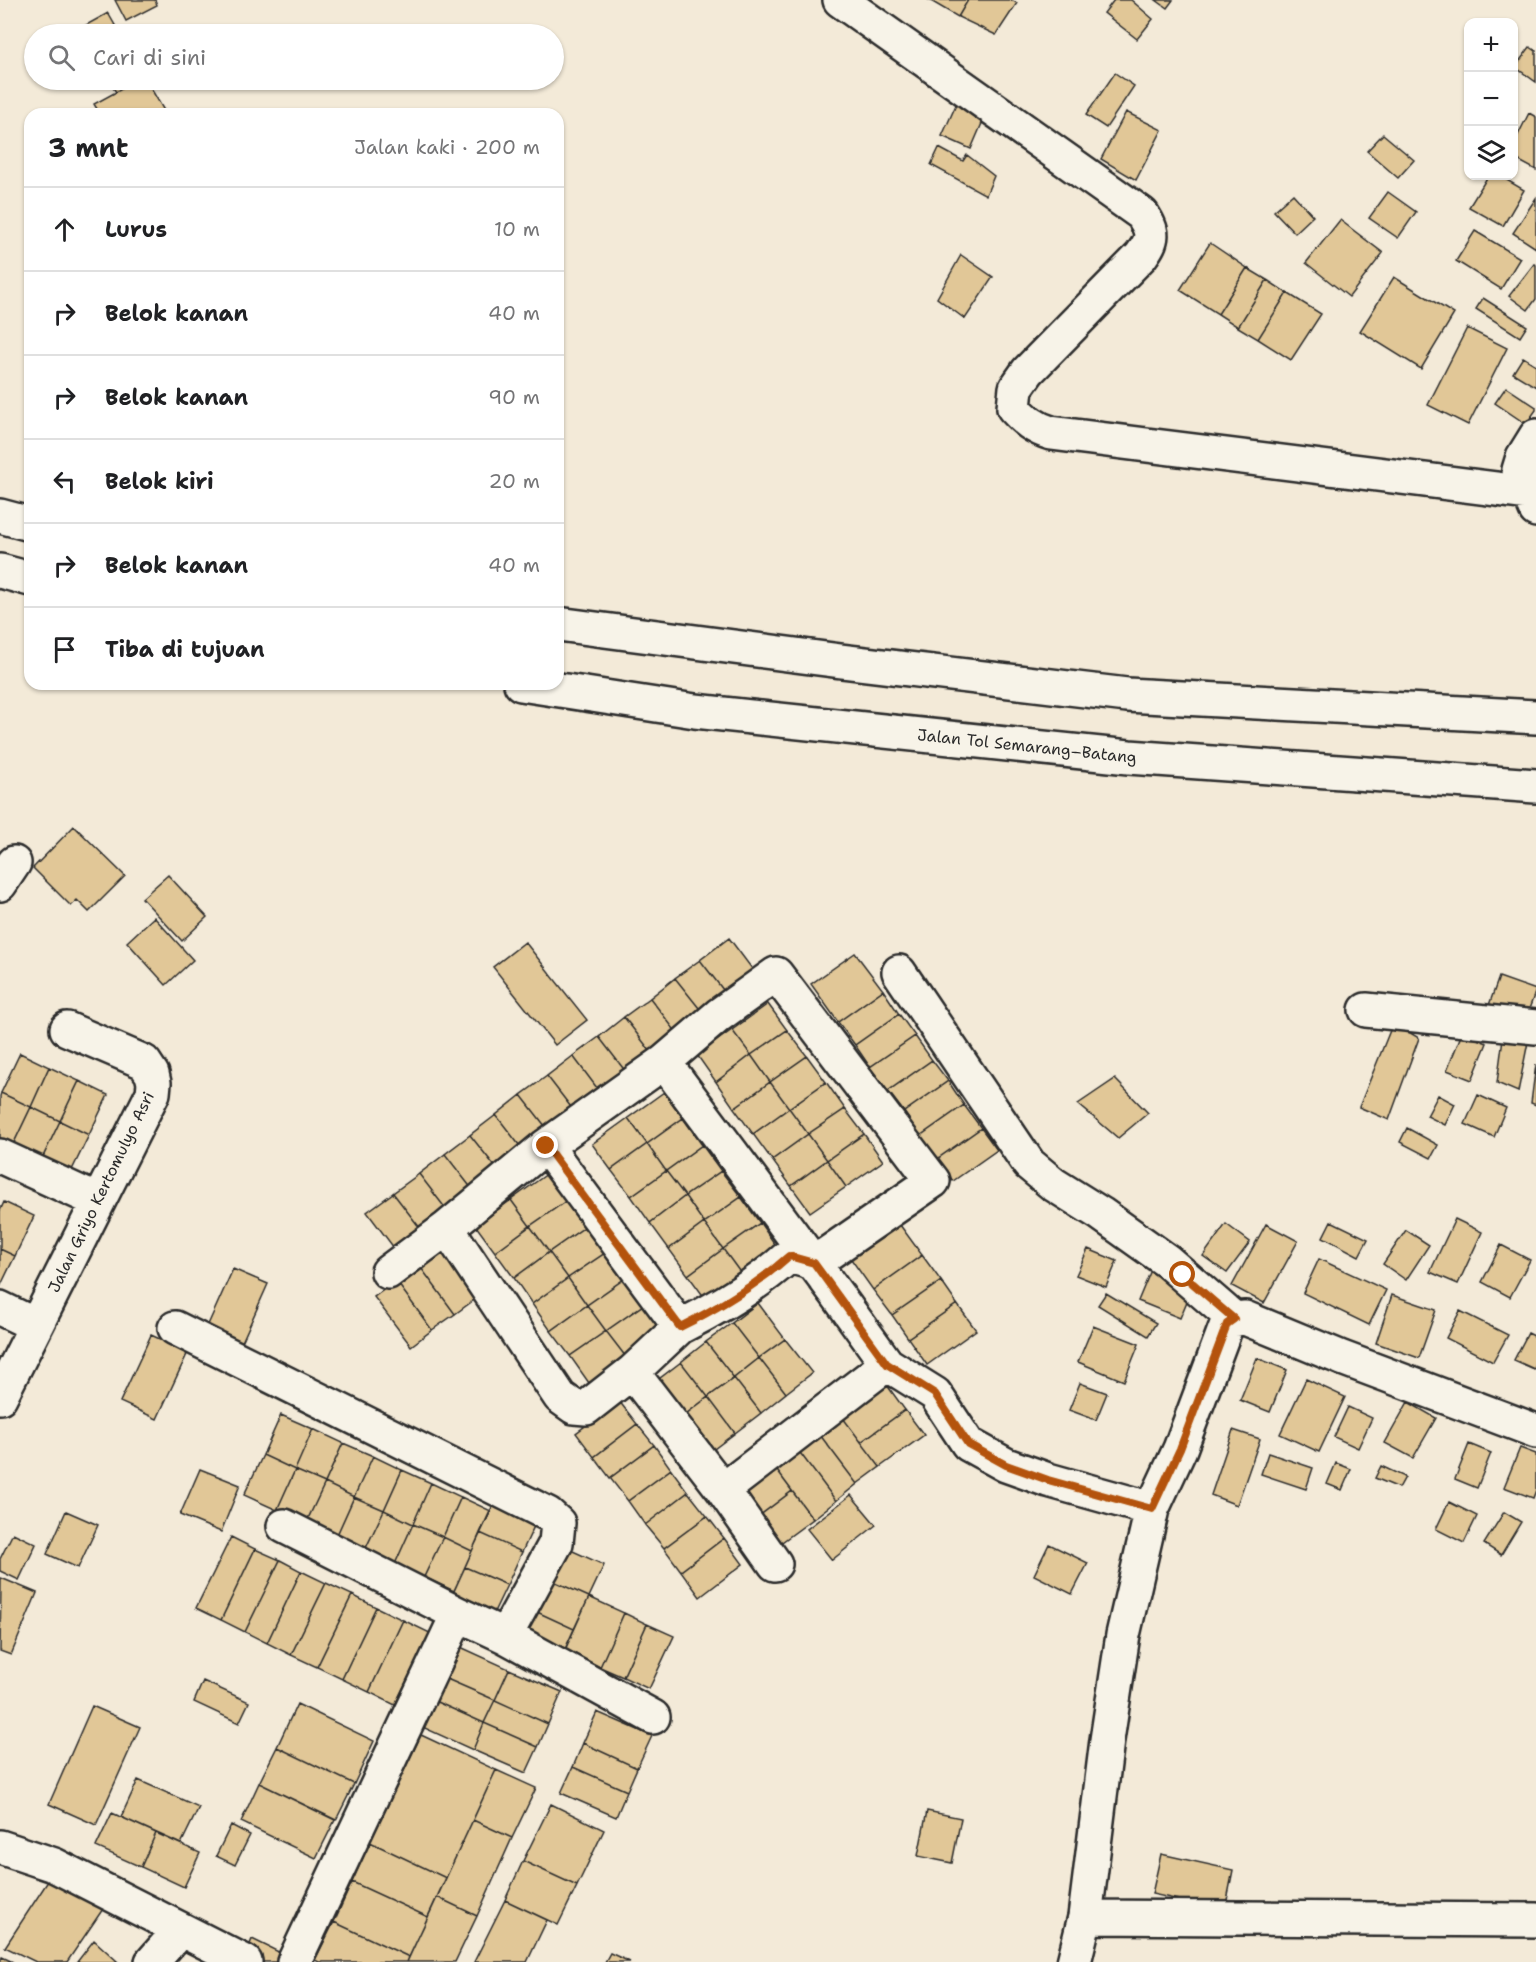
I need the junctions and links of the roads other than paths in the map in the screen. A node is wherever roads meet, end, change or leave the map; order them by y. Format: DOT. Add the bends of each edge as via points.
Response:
graph roads {
  1 [pos="840,0"];
  2 [pos="1536,436"];
  3 [pos="1533,499"];
  4 [pos="0,516"];
  5 [pos="24,522"];
  6 [pos="0,571"];
  7 [pos="24,577"];
  8 [pos="564,625"];
  9 [pos="560,690"];
  10 [pos="1536,717"];
  11 [pos="1536,786"];
  12 [pos="899,972"];
  13 [pos="1366,1010"];
  14 [pos="1536,1027"];
  15 [pos="67,1029"];
  16 [pos="664,1062"];
  17 [pos="546,1146"];
  18 [pos="0,1156"];
  19 [pos="98,1201"];
  20 [pos="447,1228"];
  21 [pos="814,1263"];
  22 [pos="388,1272"];
  23 [pos="0,1308"];
  24 [pos="1234,1319"];
  25 [pos="35,1325"];
  26 [pos="680,1327"];
  27 [pos="175,1328"];
  28 [pos="887,1364"];
  29 [pos="632,1372"];
  30 [pos="0,1397"];
  31 [pos="1536,1431"];
  32 [pos="723,1490"];
  33 [pos="1152,1509"];
  34 [pos="284,1526"];
  35 [pos="775,1564"];
  36 [pos="458,1614"];
  37 [pos="505,1636"];
  38 [pos="653,1717"];
  39 [pos="0,1847"];
  40 [pos="1085,1917"];
  41 [pos="1536,1920"];
  42 [pos="180,1929"];
  43 [pos="152,1962"];
  44 [pos="245,1962"];
  45 [pos="294,1962"];
  46 [pos="1074,1962"];
  1 -- 3 [label="main road" via="1142,214 1152,229 1150,243 1141,256 1016,388 1014,408 1028,422 1051,433"];
  2 -- 3 [label="main road" via="1519,470"];
  4 -- 5 [label="main road"];
  6 -- 7 [label="main road"];
  8 -- 10 [label="main road" via="1127,695"];
  9 -- 11 [label="main road, Jalan Tol Semarang–Batang" via="695,711 1130,757"];
  12 -- 24 [label="main road" via="1029,1164 1167,1261"];
  13 -- 14 [label="main road"];
  15 -- 19 [label="main road, Jalan Griyo Kertomulyo Asri" via="144,1062 154,1083 153,1093"];
  16 -- 17 [label="main road"];
  16 -- 21 [label="main road"];
  16 -- 21 [label="main road" via="776,974 933,1181"];
  17 -- 20 [label="main road"];
  17 -- 26 [label="main road"];
  18 -- 19 [label="main road"];
  19 -- 25 [label="main road, Jalan Griyo Kertomulyo Asri"];
  20 -- 22 [label="main road"];
  20 -- 29 [label="main road" via="560,1397 574,1407 586,1408"];
  21 -- 26 [label="main road" via="789,1256 766,1277"];
  21 -- 28 [label="main road"];
  23 -- 25 [label="main road"];
  24 -- 31 [label="main road" via="1245,1318"];
  24 -- 33 [label="main road" via="1227,1324 1180,1449"];
  25 -- 30 [label="main road, Jalan Griyo Kertomulyo Asri"];
  26 -- 29 [label="main road"];
  27 -- 37 [label="main road" via="548,1514 558,1523 556,1543"];
  28 -- 32 [label="main road"];
  28 -- 33 [label="main road" via="935,1394 968,1444 1006,1465"];
  29 -- 32 [label="main road"];
  32 -- 35 [label="main road"];
  33 -- 40 [label="main road" via="1123,1635"];
  34 -- 36 [label="main road"];
  36 -- 37 [label="main road"];
  36 -- 45 [label="main road"];
  37 -- 38 [label="main road"];
  39 -- 42 [label="main road" via="54,1865"];
  40 -- 41 [label="main road"];
  40 -- 46 [label="main road"];
  42 -- 43 [label="main road"];
  42 -- 44 [label="main road"];
}
